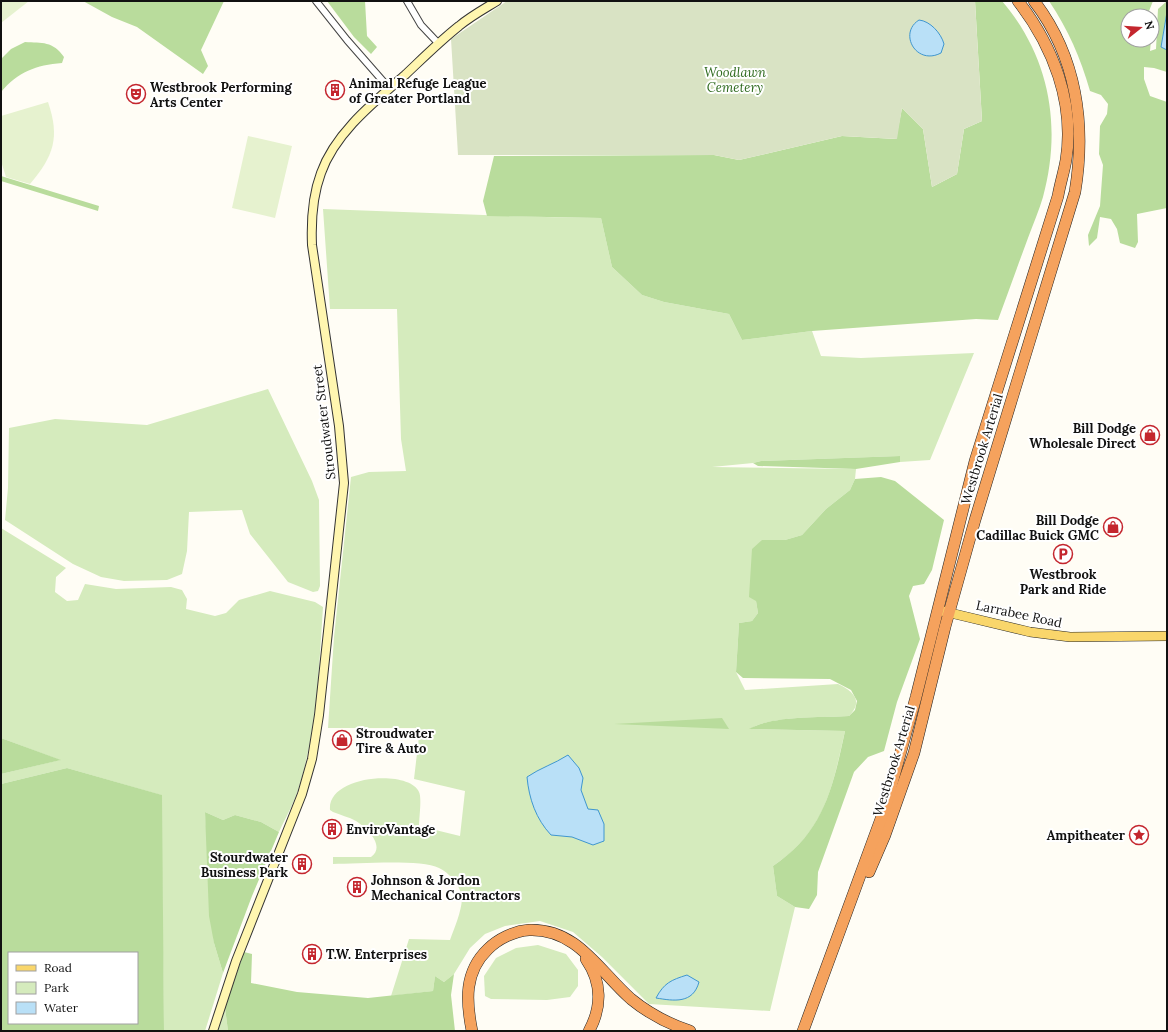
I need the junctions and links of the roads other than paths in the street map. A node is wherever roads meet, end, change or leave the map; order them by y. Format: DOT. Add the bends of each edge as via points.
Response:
graph roads {
  1 [pos="316,1"];
  2 [pos="408,1"];
  3 [pos="497,1"];
  4 [pos="1018,1"];
  5 [pos="1034,1"];
  6 [pos="438,43"];
  7 [pos="389,88"];
  8 [pos="943,611"];
  9 [pos="1167,636"];
  10 [pos="804,1029"];
  11 [pos="213,1031"];
  12 [pos="472,1031"];
  13 [pos="477,1031"];
  14 [pos="589,1031"];
  15 [pos="690,1031"];
  1 -- 7 [label="street"];
  2 -- 6 [label="street" via="421,25"];
  3 -- 6 [label="main road, Stroudwater Street"];
  4 -- 8 [label="highway, Westbrook Arterial" via="1041,34 1060,82 1067,116 1066,160 1058,196 975,461"];
  5 -- 8 [label="highway, Westbrook Arterial" via="1060,45 1075,88 1080,120 1079,166 1065,230 980,506"];
  6 -- 7 [label="main road, Stroudwater Street"];
  7 -- 11 [label="main road, Stroudwater Street" via="345,133 332,152 321,173 312,206 312,246 340,426 344,483 319,715 308,774 295,814 232,974"];
  8 -- 9 [label="main road, Larrabee Road" via="1030,632 1070,637"];
  8 -- 10 [label="highway, Westbrook Arterial" via="914,753 867,878 851,903"];
  12 -- 15 [label="highway" via="467,997 470,978 478,960 502,938 520,932 540,930 559,934 576,944 632,999 664,1020"];
  13 -- 14 [label="highway" via="471,997 480,966 502,943 514,937 534,934 553,936 565,942 581,953 589,963 597,981 599,994 597,1013"];
}
